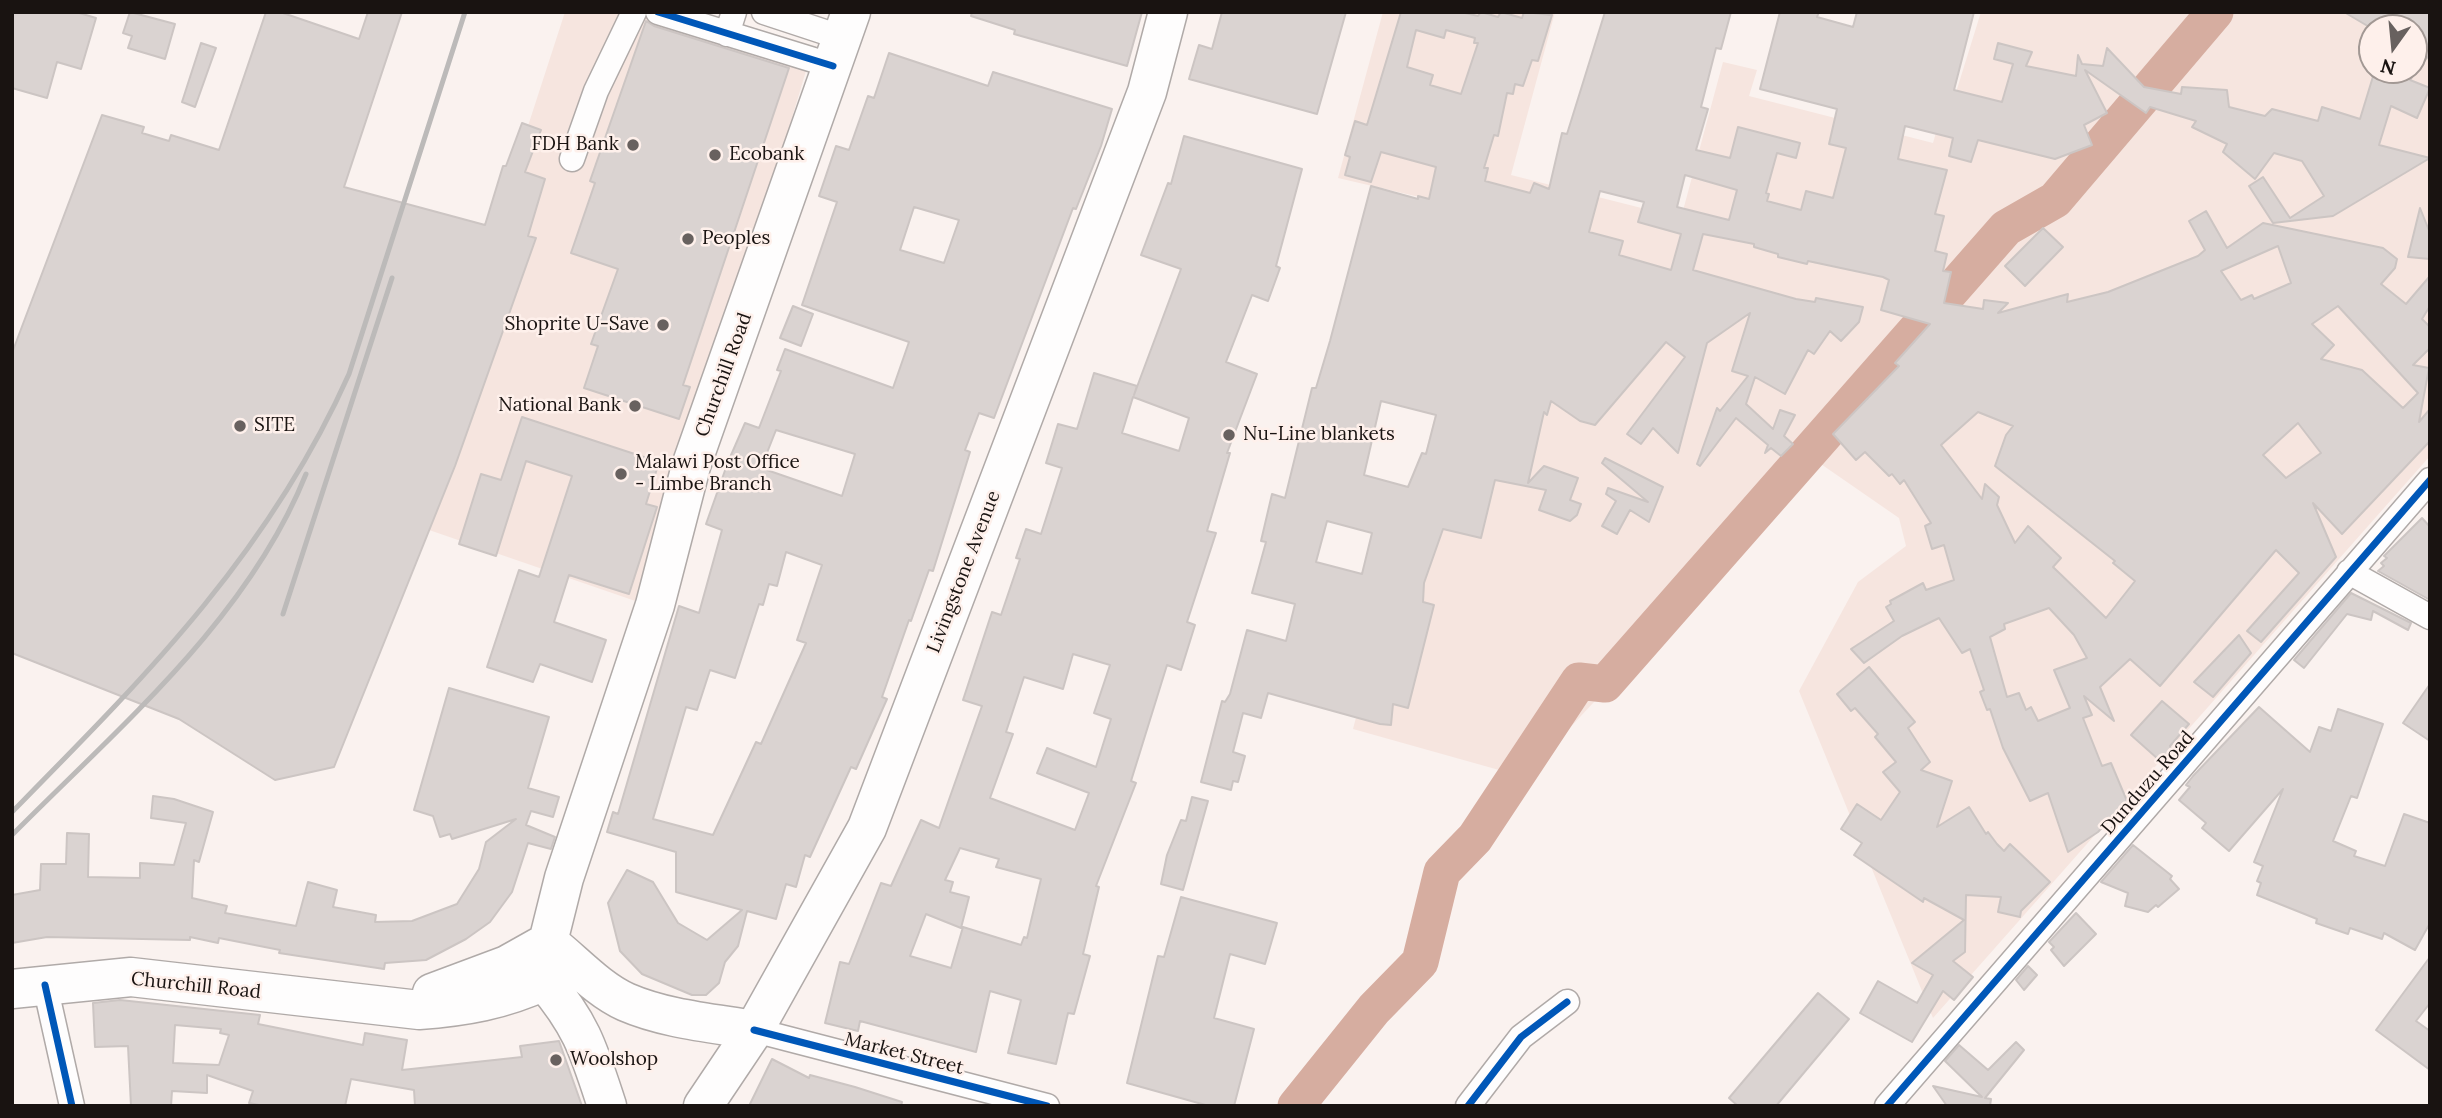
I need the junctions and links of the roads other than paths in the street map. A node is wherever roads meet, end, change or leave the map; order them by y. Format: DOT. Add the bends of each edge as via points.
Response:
graph roads {
  1 [pos="634,12"];
  2 [pos="658,12"];
  3 [pos="764,12"];
  4 [pos="1168,12"];
  5 [pos="731,23"];
  6 [pos="842,39"];
  7 [pos="572,159"];
  8 [pos="2430,480"];
  9 [pos="2349,572"];
  10 [pos="2430,617"];
  11 [pos="548,942"];
  12 [pos="544,981"];
  13 [pos="29,987"];
  14 [pos="626,1002"];
  15 [pos="1567,1002"];
  16 [pos="379,1004"];
  17 [pos="754,1030"];
  18 [pos="585,1040"];
  19 [pos="72,1106"];
  20 [pos="607,1106"];
  21 [pos="703,1106"];
  22 [pos="1047,1106"];
  23 [pos="1468,1106"];
  24 [pos="1888,1106"];
  1 -- 7 [label="street" via="596,91"];
  2 -- 5 [label="street"];
  3 -- 6 [label="street"];
  4 -- 17 [label="highway, Livingstone Avenue" via="1147,92 867,828"];
  5 -- 6 [label="street"];
  6 -- 11 [label="highway, Churchill Road" via="691,466 655,605 564,878"];
  8 -- 9 [label="street, Dunduzu Road"];
  9 -- 10 [label="street"];
  9 -- 24 [label="street, Dunduzu Road"];
  11 -- 12 [label="highway, Churchill Road"];
  11 -- 14 [label="highway"];
  11 -- 16 [label="highway" via="507,965 438,991"];
  12 -- 16 [label="highway" via="513,996 459,1007 419,1010"];
  12 -- 18 [label="highway"];
  13 -- 16 [label="highway, Churchill Road" via="131,977 327,1002"];
  13 -- 19 [label="street"];
  14 -- 17 [label="highway"];
  14 -- 18 [label="highway" via="601,1016"];
  15 -- 23 [label="street" via="1521,1037"];
  17 -- 21 [label="highway, Livingstone Avenue"];
  17 -- 22 [label="street, Market Street"];
  18 -- 20 [label="highway"];
}
